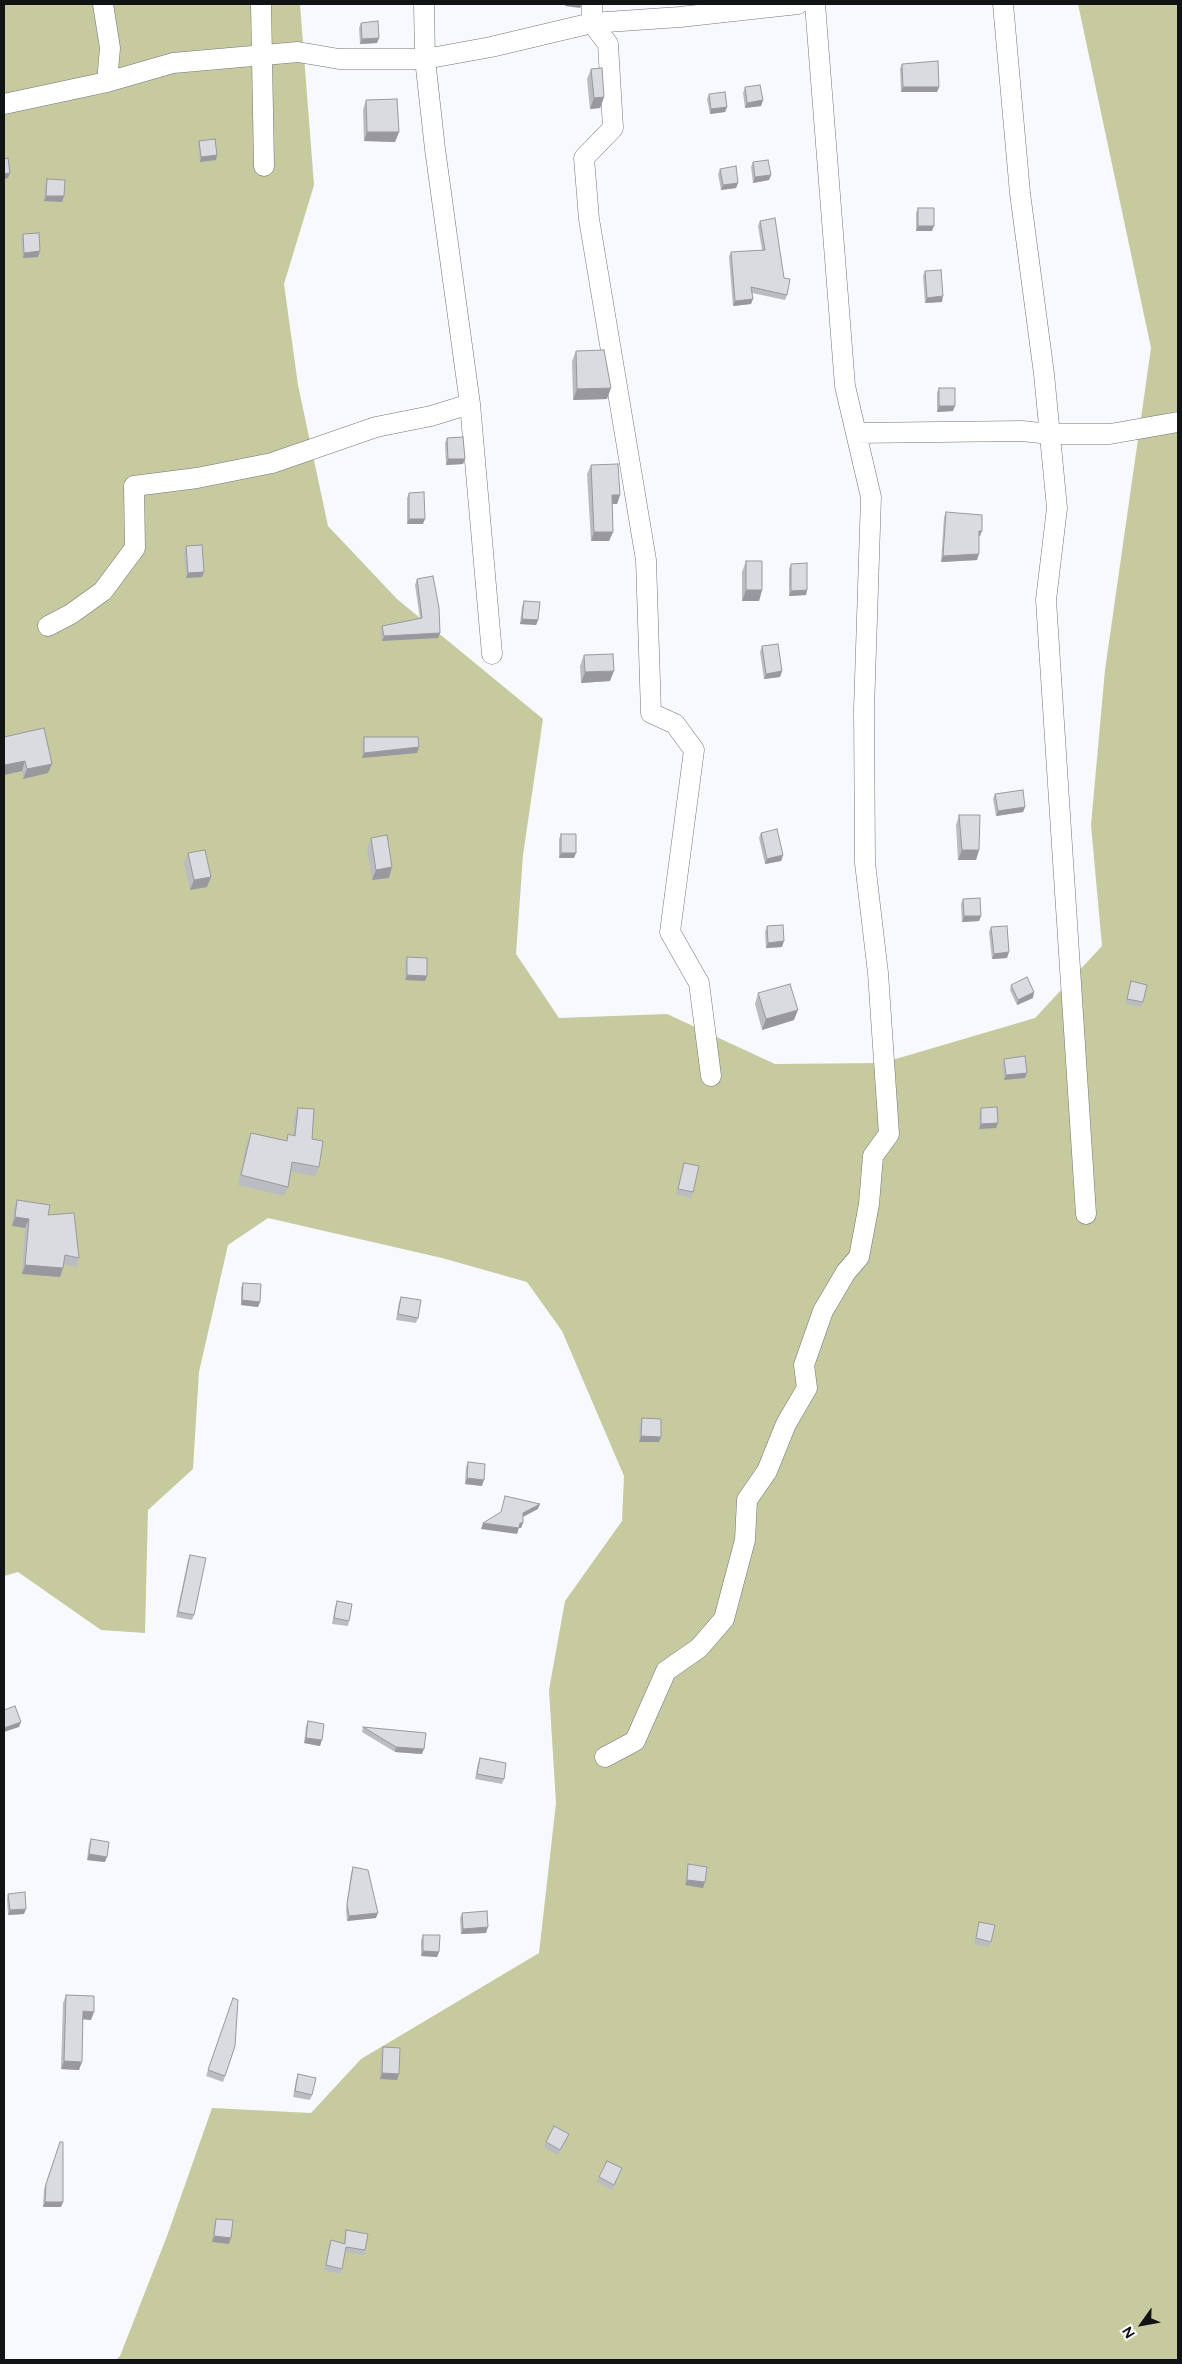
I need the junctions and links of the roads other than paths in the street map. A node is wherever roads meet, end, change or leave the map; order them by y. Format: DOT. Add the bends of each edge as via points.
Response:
graph roads {
  1 [pos="103,4"];
  2 [pos="261,4"];
  3 [pos="424,4"];
  4 [pos="798,4"];
  5 [pos="814,4"];
  6 [pos="1003,4"];
  7 [pos="592,13"];
  8 [pos="425,58"];
  9 [pos="107,82"];
  10 [pos="4,104"];
  11 [pos="264,166"];
  12 [pos="470,404"];
  13 [pos="1178,422"];
  14 [pos="856,433"];
  15 [pos="1050,434"];
  16 [pos="48,626"];
  17 [pos="492,654"];
  18 [pos="711,1076"];
  19 [pos="1086,1214"];
  20 [pos="605,1758"];
  1 -- 9 [label="street" via="110,48"];
  2 -- 11 [label="street"];
  3 -- 8 [label="street"];
  4 -- 7 [label="street" via="680,17"];
  5 -- 14 [label="street" via="845,386"];
  6 -- 15 [label="street" via="1020,193"];
  7 -- 8 [label="street" via="491,46"];
  7 -- 18 [label="street" via="608,44 613,128 584,158 588,219 646,560 651,713 675,724 694,750 670,932 699,983"];
  8 -- 9 [label="street" via="339,59 298,52 173,63"];
  8 -- 12 [label="street"];
  9 -- 10 [label="street"];
  12 -- 16 [label="street" via="376,427 272,463 134,486 135,548 103,591"];
  12 -- 17 [label="street"];
  13 -- 15 [label="street" via="1110,434"];
  14 -- 15 [label="street" via="1022,430"];
  14 -- 20 [label="street" via="871,497 864,709 865,863 878,973 889,1134 873,1156 869,1204 859,1257 823,1311 804,1365 807,1388 786,1424 767,1471 748,1500 745,1540 724,1619 699,1648 666,1671 634,1741"];
  15 -- 19 [label="street" via="1058,508 1046,600"];
}
